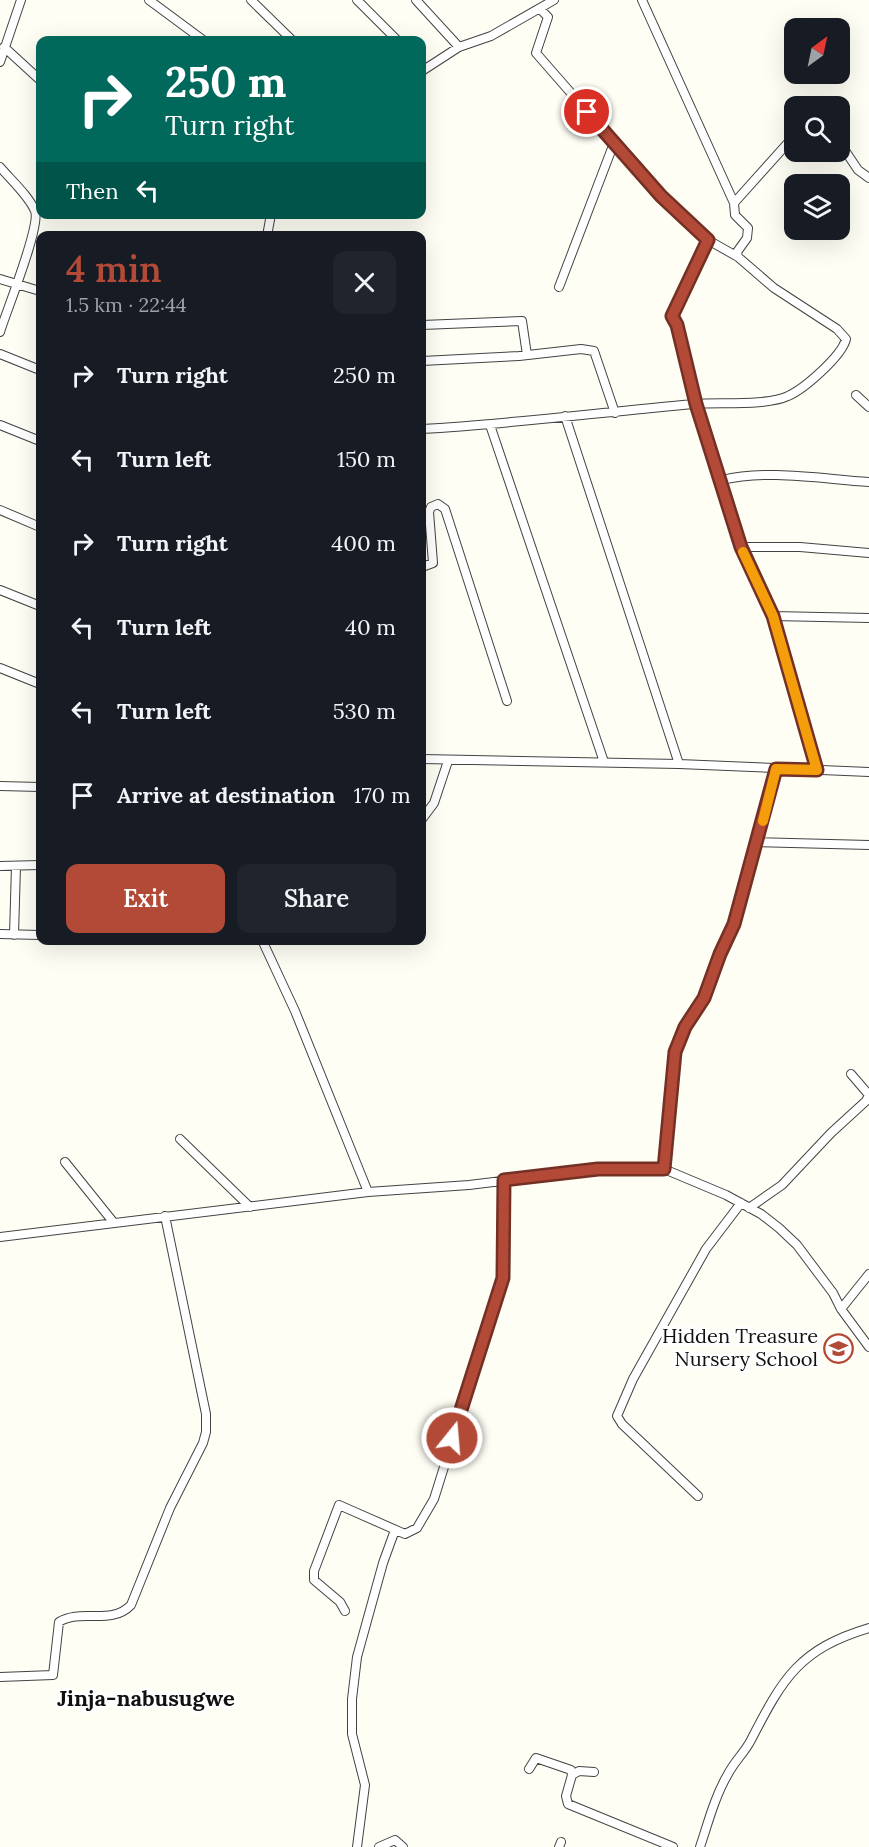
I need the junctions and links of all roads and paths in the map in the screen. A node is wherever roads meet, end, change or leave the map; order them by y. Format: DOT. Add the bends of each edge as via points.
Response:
graph roads {
  1 [pos="21,0"];
  2 [pos="149,0"];
  3 [pos="251,0"];
  4 [pos="357,0"];
  5 [pos="417,0"];
  6 [pos="554,0"];
  7 [pos="642,0"];
  8 [pos="540,9"];
  9 [pos="198,36"];
  10 [pos="288,36"];
  11 [pos="393,36"];
  12 [pos="4,47"];
  13 [pos="459,47"];
  14 [pos="0,62"];
  15 [pos="426,67"];
  16 [pos="36,76"];
  17 [pos="614,142"];
  18 [pos="784,147"];
  19 [pos="850,158"];
  20 [pos="0,167"];
  21 [pos="869,178"];
  22 [pos="734,203"];
  23 [pos="708,240"];
  24 [pos="738,257"];
  25 [pos="0,279"];
  26 [pos="16,282"];
  27 [pos="559,286"];
  28 [pos="36,290"];
  29 [pos="426,325"];
  30 [pos="0,332"];
  31 [pos="0,354"];
  32 [pos="527,355"];
  33 [pos="426,361"];
  34 [pos="36,368"];
  35 [pos="856,394"];
  36 [pos="696,404"];
  37 [pos="869,407"];
  38 [pos="615,413"];
  39 [pos="565,416"];
  40 [pos="0,425"];
  41 [pos="490,425"];
  42 [pos="426,429"];
  43 [pos="36,439"];
  44 [pos="722,480"];
  45 [pos="869,482"];
  46 [pos="0,510"];
  47 [pos="36,525"];
  48 [pos="741,547"];
  49 [pos="869,553"];
  50 [pos="426,566"];
  51 [pos="0,590"];
  52 [pos="36,604"];
  53 [pos="773,616"];
  54 [pos="869,618"];
  55 [pos="0,668"];
  56 [pos="36,682"];
  57 [pos="507,701"];
  58 [pos="426,759"];
  59 [pos="448,761"];
  60 [pos="604,762"];
  61 [pos="679,764"];
  62 [pos="776,769"];
  63 [pos="817,770"];
  64 [pos="869,772"];
  65 [pos="0,786"];
  66 [pos="36,787"];
  67 [pos="426,814"];
  68 [pos="757,842"];
  69 [pos="869,845"];
  70 [pos="36,864"];
  71 [pos="0,866"];
  72 [pos="16,866"];
  73 [pos="0,934"];
  74 [pos="14,934"];
  75 [pos="36,935"];
  76 [pos="264,945"];
  77 [pos="851,1074"];
  78 [pos="180,1139"];
  79 [pos="65,1162"];
  80 [pos="664,1169"];
  81 [pos="504,1180"];
  82 [pos="368,1192"];
  83 [pos="741,1203"];
  84 [pos="250,1207"];
  85 [pos="750,1208"];
  86 [pos="165,1216"];
  87 [pos="114,1223"];
  88 [pos="0,1237"];
  89 [pos="869,1274"];
  90 [pos="841,1309"];
  91 [pos="869,1347"];
  92 [pos="698,1496"];
  93 [pos="395,1530"];
  94 [pos="345,1611"];
  95 [pos="869,1628"];
  96 [pos="0,1677"];
  97 [pos="529,1768"];
  98 [pos="594,1773"];
  99 [pos="572,1775"];
  100 [pos="357,1847"];
  101 [pos="379,1847"];
  102 [pos="403,1847"];
  103 [pos="673,1847"];
  104 [pos="700,1847"];
  1 -- 12 [label="street"];
  2 -- 9 [label="street"];
  3 -- 10 [label="street"];
  4 -- 11 [label="street"];
  5 -- 13 [label="street"];
  6 -- 8 [label="street"];
  7 -- 22 [label="street"];
  8 -- 13 [label="street" via="491,36"];
  8 -- 17 [label="street" via="548,17 536,53"];
  12 -- 14 [label="street"];
  12 -- 16 [label="street"];
  13 -- 15 [label="street"];
  17 -- 23 [label="street" via="661,196"];
  17 -- 27 [label="street"];
  18 -- 22 [label="street"];
  19 -- 21 [label="street"];
  20 -- 26 [label="street" via="36,211"];
  22 -- 24 [label="street" via="735,215 748,228"];
  23 -- 24 [label="street"];
  23 -- 36 [label="street" via="672,316"];
  24 -- 36 [label="street" via="846,339 822,370 790,395 768,402"];
  25 -- 26 [label="street"];
  26 -- 28 [label="street"];
  26 -- 30 [label="street"];
  29 -- 32 [label="street" via="522,321"];
  31 -- 34 [label="street"];
  32 -- 33 [label="street"];
  32 -- 38 [label="street" via="594,351"];
  35 -- 37 [label="street"];
  36 -- 38 [label="street"];
  36 -- 44 [label="street"];
  38 -- 39 [label="street"];
  39 -- 41 [label="street"];
  39 -- 61 [label="street"];
  40 -- 43 [label="street"];
  41 -- 42 [label="street"];
  41 -- 60 [label="street"];
  44 -- 45 [label="street" via="742,475"];
  44 -- 48 [label="street"];
  46 -- 47 [label="street"];
  48 -- 49 [label="street"];
  48 -- 53 [label="street"];
  50 -- 57 [label="street" via="433,563 429,512 438,504 445,509"];
  51 -- 52 [label="street"];
  53 -- 54 [label="street"];
  53 -- 63 [label="street"];
  55 -- 56 [label="street"];
  58 -- 59 [label="street"];
  59 -- 60 [label="street"];
  59 -- 67 [label="street" via="434,803"];
  60 -- 61 [label="street"];
  61 -- 62 [label="street"];
  62 -- 63 [label="street"];
  62 -- 68 [label="street"];
  63 -- 64 [label="street"];
  65 -- 66 [label="street"];
  68 -- 69 [label="street"];
  68 -- 80 [label="street" via="734,924 704,998 685,1027 675,1052"];
  70 -- 72 [label="street"];
  71 -- 72 [label="street"];
  72 -- 74 [label="street"];
  73 -- 74 [label="street"];
  74 -- 75 [label="street"];
  76 -- 82 [label="street"];
  77 -- 85 [label="street" via="867,1092 866,1101 782,1185"];
  78 -- 84 [label="street"];
  79 -- 87 [label="street"];
  80 -- 81 [label="street" via="598,1169"];
  80 -- 83 [label="street"];
  81 -- 82 [label="street"];
  81 -- 93 [label="street" via="504,1268 494,1307 434,1499 417,1528 405,1534"];
  82 -- 84 [label="street"];
  83 -- 85 [label="street"];
  83 -- 92 [label="street" via="706,1250 633,1379 617,1416"];
  84 -- 86 [label="street"];
  85 -- 90 [label="street" via="797,1245"];
  86 -- 87 [label="street"];
  86 -- 96 [label="street" via="206,1414 205,1437 170,1508 131,1605 107,1617 67,1618 59,1622 53,1675"];
  87 -- 88 [label="street"];
  89 -- 90 [label="street"];
  90 -- 91 [label="street"];
  93 -- 94 [label="street" via="339,1505 314,1580"];
  93 -- 100 [label="street" via="357,1657 352,1734 365,1785"];
  95 -- 104 [label="street" via="828,1642 810,1654 779,1688 750,1742 726,1776"];
  97 -- 99 [label="street" via="536,1758 545,1759 571,1770"];
  98 -- 99 [label="street" via="579,1771"];
  99 -- 103 [label="street" via="566,1796 568,1804"];
  101 -- 102 [label="street" via="395,1840"];
}
